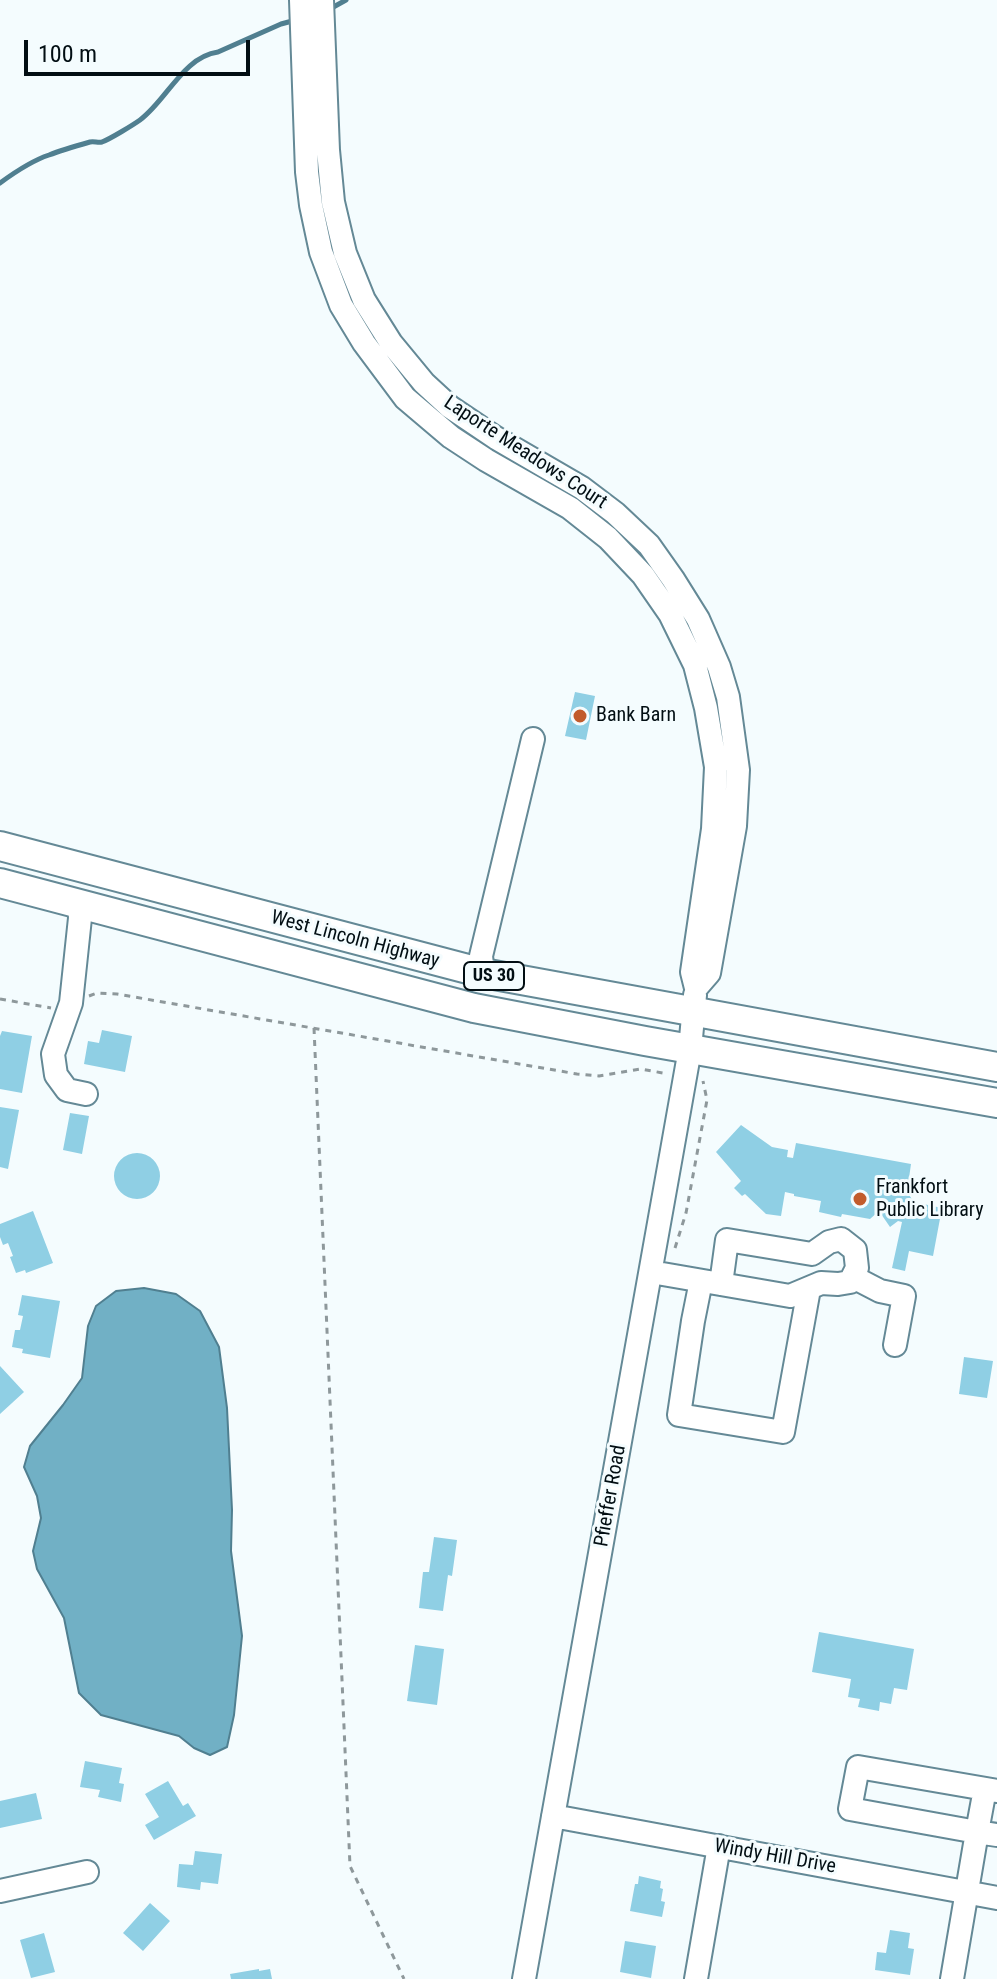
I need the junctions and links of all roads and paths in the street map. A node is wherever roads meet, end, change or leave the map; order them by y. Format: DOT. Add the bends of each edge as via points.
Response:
graph roads {
  1 [pos="301,0"];
  2 [pos="322,0"];
  3 [pos="533,739"];
  4 [pos="0,846"];
  5 [pos="0,883"];
  6 [pos="79,903"];
  7 [pos="483,973"];
  8 [pos="0,999"];
  9 [pos="695,1001"];
  10 [pos="71,1003"];
  11 [pos="314,1028"];
  12 [pos="690,1049"];
  13 [pos="997,1067"];
  14 [pos="641,1069"];
  15 [pos="704,1081"];
  16 [pos="86,1094"];
  17 [pos="997,1103"];
  18 [pos="812,1254"];
  19 [pos="658,1273"];
  20 [pos="853,1277"];
  21 [pos="711,1283"];
  22 [pos="815,1286"];
  23 [pos="895,1345"];
  24 [pos="991,1790"];
  25 [pos="553,1816"];
  26 [pos="987,1833"];
  27 [pos="719,1846"];
  28 [pos="87,1872"];
  29 [pos="0,1891"];
  30 [pos="967,1892"];
  31 [pos="997,1898"];
  32 [pos="404,1979"];
  33 [pos="524,1979"];
  34 [pos="696,1979"];
  35 [pos="952,1979"];
  1 -- 9 [label="street, Laporte Meadows Court" via="311,205 341,305 405,398 451,437 570,508 608,538 670,614 695,665 716,767 713,829 692,972"];
  2 -- 9 [label="street, Laporte Meadows Court" via="333,202 364,300 391,343 450,407 582,488 649,545 698,619 719,667 738,770 735,826 709,973"];
  3 -- 7 [label="street" via="481,956"];
  4 -- 7 [label="main road, West Lincoln Highway / US 30"];
  5 -- 6 [label="main road, West Lincoln Highway / US 30"];
  6 -- 10 [label="street"];
  6 -- 12 [label="main road, West Lincoln Highway / US 30" via="474,1008"];
  7 -- 9 [label="main road, West Lincoln Highway / US 30"];
  8 -- 10 [label="path" via="55,1008"];
  9 -- 12 [label="street, Pfieffer Road"];
  9 -- 13 [label="main road, West Lincoln Highway / US 30"];
  10 -- 11 [label="path" via="97,993 117,994"];
  10 -- 16 [label="street" via="53,1054 56,1075 67,1090"];
  11 -- 14 [label="path" via="577,1074"];
  11 -- 32 [label="path" via="350,1866"];
  12 -- 17 [label="main road, West Lincoln Highway / US 30"];
  12 -- 19 [label="street, Pfieffer Road"];
  15 -- 19 [label="path" via="707,1100 686,1213"];
  18 -- 20 [label="street" via="841,1239 855,1250"];
  18 -- 21 [label="street" via="727,1240"];
  18 -- 22 [label="street"];
  19 -- 21 [label="street"];
  19 -- 25 [label="street, Pfieffer Road"];
  20 -- 22 [label="street" via="850,1282"];
  20 -- 23 [label="street" via="904,1296"];
  21 -- 22 [label="street" via="790,1296"];
  21 -- 22 [label="street" via="693,1321 679,1415 783,1432"];
  24 -- 26 [label="street"];
  24 -- 26 [label="street" via="858,1767 850,1809"];
  25 -- 27 [label="street, Windy Hill Drive"];
  25 -- 33 [label="street, Pfieffer Road"];
  26 -- 30 [label="street"];
  27 -- 30 [label="street, Windy Hill Drive"];
  27 -- 34 [label="street"];
  28 -- 29 [label="street"];
  30 -- 31 [label="street, Windy Hill Drive"];
  30 -- 35 [label="street"];
}
